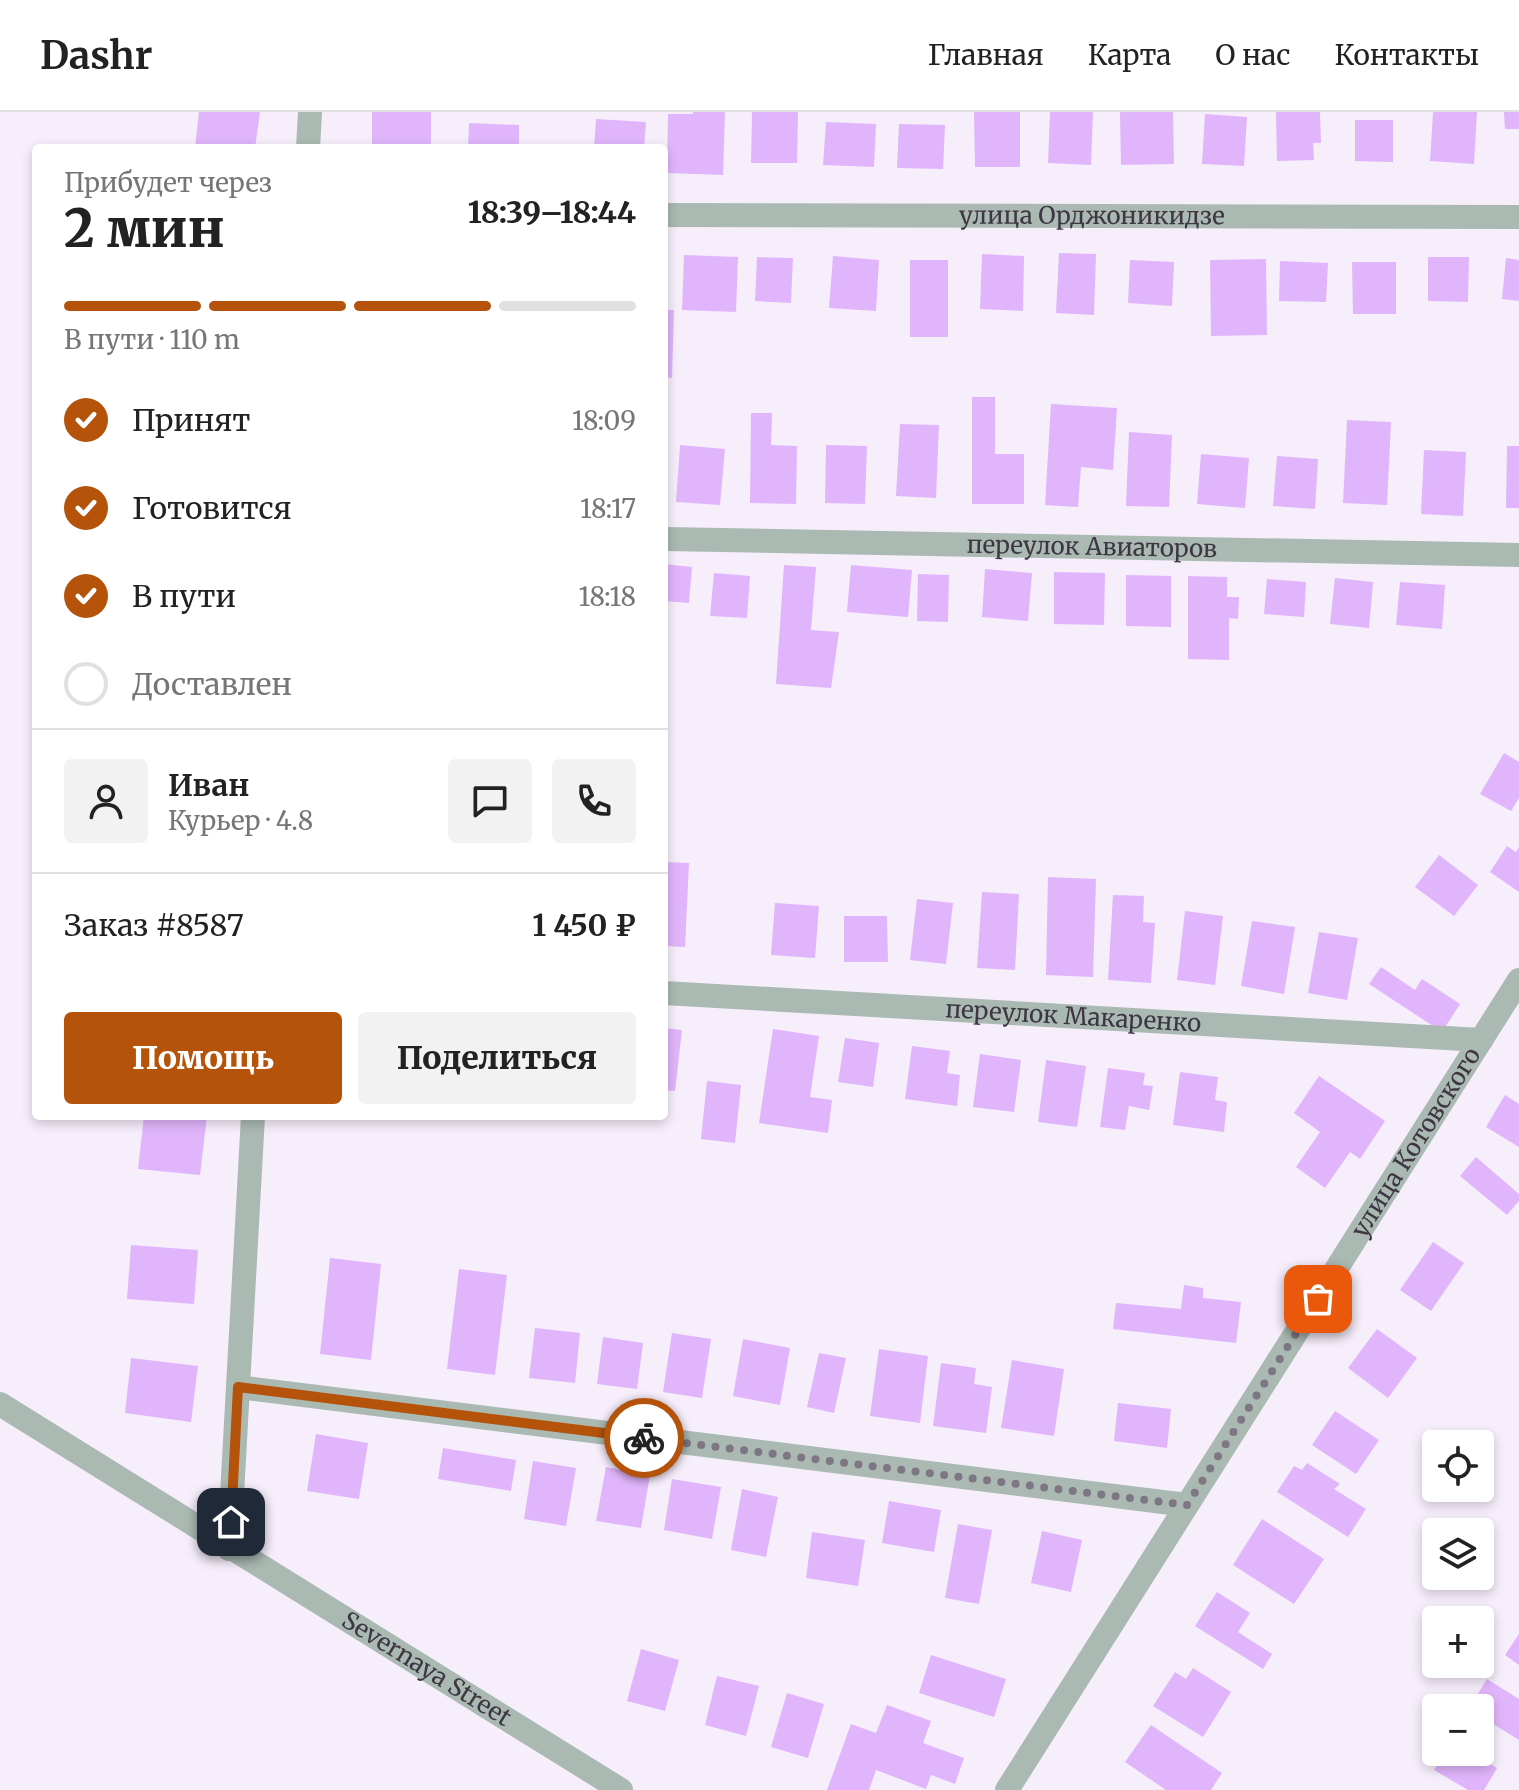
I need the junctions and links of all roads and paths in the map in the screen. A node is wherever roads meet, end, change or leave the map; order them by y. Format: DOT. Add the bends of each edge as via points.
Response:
graph roads {
  1 [pos="310,112"];
  2 [pos="308,144"];
  3 [pos="668,215"];
  4 [pos="1519,217"];
  5 [pos="668,539"];
  6 [pos="1519,555"];
  7 [pos="1519,980"];
  8 [pos="668,993"];
  9 [pos="1481,1040"];
  10 [pos="253,1120"];
  11 [pos="238,1387"];
  12 [pos="0,1404"];
  13 [pos="1187,1505"];
  14 [pos="229,1549"];
  15 [pos="621,1790"];
  16 [pos="1007,1790"];
  1 -- 2 [label="street"];
  3 -- 4 [label="street, улица Орджоникидзе"];
  5 -- 6 [label="street, переулок Авиаторов"];
  7 -- 9 [label="street, улица Котовского"];
  8 -- 9 [label="street, переулок Макаренко"];
  9 -- 13 [label="street, улица Котовского"];
  10 -- 11 [label="street"];
  11 -- 13 [label="street"];
  11 -- 14 [label="street"];
  12 -- 14 [label="street, Severnaya Street"];
  13 -- 16 [label="street, улица Котовского"];
  14 -- 15 [label="street, Severnaya Street"];
}
